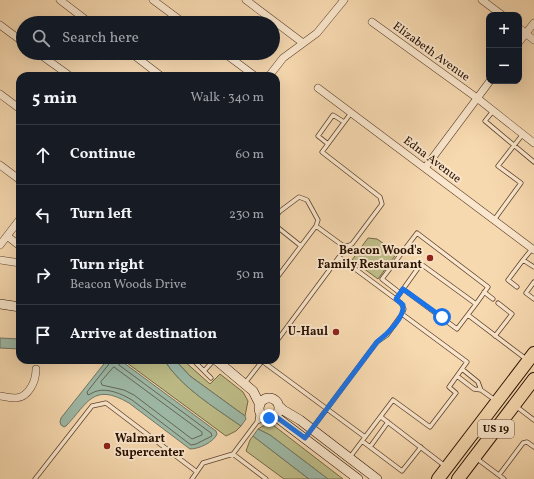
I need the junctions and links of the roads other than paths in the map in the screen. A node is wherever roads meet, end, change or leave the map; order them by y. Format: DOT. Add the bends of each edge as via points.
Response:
graph roads {
  1 [pos="60,0"];
  2 [pos="153,0"];
  3 [pos="246,0"];
  4 [pos="344,0"];
  5 [pos="482,0"];
  6 [pos="498,12"];
  7 [pos="81,16"];
  8 [pos="175,16"];
  9 [pos="267,16"];
  10 [pos="372,22"];
  11 [pos="534,23"];
  12 [pos="0,25"];
  13 [pos="280,26"];
  14 [pos="522,30"];
  15 [pos="526,33"];
  16 [pos="16,37"];
  17 [pos="522,38"];
  18 [pos="534,40"];
  19 [pos="303,43"];
  20 [pos="48,60"];
  21 [pos="140,60"];
  22 [pos="233,60"];
  23 [pos="64,72"];
  24 [pos="156,72"];
  25 [pos="250,72"];
  26 [pos="272,72"];
  27 [pos="488,84"];
  28 [pos="318,88"];
  29 [pos="0,94"];
  30 [pos="477,98"];
  31 [pos="16,106"];
  32 [pos="493,111"];
  33 [pos="351,113"];
  34 [pos="344,122"];
  35 [pos="522,134"];
  36 [pos="534,143"];
  37 [pos="328,144"];
  38 [pos="514,146"];
  39 [pos="534,162"];
  40 [pos="0,165"];
  41 [pos="425,168"];
  42 [pos="16,177"];
  43 [pos="280,212"];
  44 [pos="494,220"];
  45 [pos="16,224"];
  46 [pos="316,226"];
  47 [pos="280,229"];
  48 [pos="7,236"];
  49 [pos="16,243"];
  50 [pos="0,245"];
  51 [pos="301,246"];
  52 [pos="533,249"];
  53 [pos="0,260"];
  54 [pos="524,260"];
  55 [pos="16,263"];
  56 [pos="534,267"];
  57 [pos="280,274"];
  58 [pos="534,282"];
  59 [pos="517,287"];
  60 [pos="403,289"];
  61 [pos="521,290"];
  62 [pos="484,292"];
  63 [pos="400,293"];
  64 [pos="526,293"];
  65 [pos="396,299"];
  66 [pos="493,299"];
  67 [pos="534,299"];
  68 [pos="498,303"];
  69 [pos="0,304"];
  70 [pos="476,304"];
  71 [pos="16,306"];
  72 [pos="402,314"];
  73 [pos="468,315"];
  74 [pos="495,336"];
  75 [pos="280,337"];
  76 [pos="532,360"];
  77 [pos="197,364"];
  78 [pos="212,364"];
  79 [pos="221,364"];
  80 [pos="260,364"];
  81 [pos="268,364"];
  82 [pos="36,369"];
  83 [pos="462,369"];
  84 [pos="204,371"];
  85 [pos="457,376"];
  86 [pos="211,378"];
  87 [pos="534,379"];
  88 [pos="246,382"];
  89 [pos="482,390"];
  90 [pos="0,396"];
  91 [pos="267,398"];
  92 [pos="497,402"];
  93 [pos="514,405"];
  94 [pos="280,407"];
  95 [pos="260,408"];
  96 [pos="327,409"];
  97 [pos="381,416"];
  98 [pos="271,417"];
  99 [pos="534,420"];
  100 [pos="257,422"];
  101 [pos="388,422"];
  102 [pos="312,429"];
  103 [pos="305,438"];
  104 [pos="363,439"];
  105 [pos="370,447"];
  106 [pos="420,447"];
  107 [pos="534,447"];
  108 [pos="233,454"];
  109 [pos="475,457"];
  110 [pos="349,458"];
  111 [pos="447,468"];
  112 [pos="197,472"];
  113 [pos="499,475"];
  114 [pos="35,479"];
  115 [pos="192,479"];
  116 [pos="266,479"];
  117 [pos="358,479"];
  118 [pos="377,479"];
  119 [pos="438,479"];
  120 [pos="458,479"];
  121 [pos="504,479"];
  1 -- 7 [label="street"];
  2 -- 8 [label="street"];
  3 -- 9 [label="street"];
  4 -- 19 [label="street" via="317,33"];
  5 -- 6 [label="street"];
  10 -- 30 [label="street, Elizabeth Avenue"];
  11 -- 15 [label="street"];
  12 -- 16 [label="street"];
  13 -- 19 [label="street"];
  14 -- 15 [label="street"];
  15 -- 17 [label="street"];
  15 -- 18 [label="street"];
  19 -- 26 [label="street" via="284,58"];
  20 -- 23 [label="street"];
  21 -- 24 [label="street"];
  22 -- 25 [label="street"];
  27 -- 30 [label="street"];
  28 -- 33 [label="street, Edna Avenue"];
  29 -- 31 [label="street"];
  30 -- 32 [label="street, Elizabeth Avenue"];
  30 -- 41 [label="street"];
  32 -- 35 [label="street, Elizabeth Avenue"];
  32 -- 38 [label="lane" via="485,121"];
  33 -- 34 [label="lane"];
  33 -- 41 [label="street, Edna Avenue"];
  34 -- 37 [label="lane"];
  34 -- 37 [label="lane" via="334,115 318,136"];
  35 -- 36 [label="street, Elizabeth Avenue"];
  35 -- 38 [label="lane"];
  37 -- 46 [label="lane" via="322,152 380,197 382,204 352,244 347,246"];
  38 -- 39 [label="lane"];
  38 -- 44 [label="lane" via="498,166 521,183"];
  40 -- 42 [label="street"];
  41 -- 44 [label="street, Edna Avenue"];
  43 -- 46 [label="lane" via="301,197 306,200 318,220"];
  44 -- 52 [label="street, Edna Avenue"];
  45 -- 48 [label="street"];
  46 -- 51 [label="lane"];
  47 -- 51 [label="lane"];
  48 -- 49 [label="street"];
  48 -- 50 [label="street"];
  51 -- 57 [label="lane"];
  52 -- 54 [label="lane"];
  53 -- 55 [label="street"];
  54 -- 56 [label="lane"];
  54 -- 59 [label="lane" via="508,280"];
  58 -- 64 [label="lane"];
  60 -- 63 [label="lane"];
  60 -- 70 [label="lane" via="422,264"];
  60 -- 73 [label="lane" via="458,329"];
  61 -- 64 [label="lane"];
  62 -- 63 [label="lane" via="488,287 417,233 382,279"];
  62 -- 66 [label="lane"];
  62 -- 70 [label="lane"];
  63 -- 65 [label="lane"];
  64 -- 67 [label="lane"];
  65 -- 72 [label="lane" via="403,305"];
  65 -- 75 [label="lane" via="339,257"];
  68 -- 74 [label="lane" via="512,314"];
  69 -- 71 [label="street"];
  70 -- 73 [label="lane"];
  72 -- 83 [label="lane" via="467,362"];
  72 -- 96 [label="lane" via="387,335 377,342"];
  73 -- 74 [label="lane"];
  74 -- 76 [label="lane"];
  76 -- 92 [label="highway, US 19"];
  76 -- 93 [label="highway" via="520,384"];
  77 -- 84 [label="lane"];
  78 -- 84 [label="lane"];
  79 -- 88 [label="street"];
  80 -- 88 [label="lane"];
  81 -- 96 [label="lane"];
  82 -- 90 [label="street" via="36,378 25,395 17,398"];
  83 -- 85 [label="lane"];
  83 -- 89 [label="lane" via="478,382"];
  84 -- 86 [label="lane"];
  85 -- 89 [label="lane" via="474,389"];
  85 -- 97 [label="lane" via="449,387 456,393 430,427 393,400"];
  87 -- 93 [label="highway, US 19"];
  88 -- 91 [label="street"];
  88 -- 95 [label="street" via="256,394"];
  89 -- 92 [label="lane"];
  91 -- 94 [label="street" via="276,400"];
  91 -- 95 [label="street" via="261,401"];
  92 -- 111 [label="highway, US 19"];
  93 -- 99 [label="lane"];
  93 -- 109 [label="highway, US 19"];
  94 -- 98 [label="street"];
  94 -- 102 [label="street"];
  95 -- 98 [label="street" via="262,415"];
  95 -- 100 [label="lane"];
  96 -- 102 [label="lane"];
  96 -- 104 [label="lane"];
  97 -- 101 [label="lane"];
  97 -- 104 [label="lane"];
  98 -- 100 [label="lane"];
  98 -- 103 [label="street"];
  100 -- 108 [label="lane"];
  101 -- 105 [label="lane"];
  101 -- 106 [label="lane"];
  102 -- 103 [label="lane"];
  102 -- 110 [label="street"];
  103 -- 117 [label="street"];
  104 -- 105 [label="lane"];
  104 -- 110 [label="lane"];
  105 -- 106 [label="lane" via="402,471"];
  106 -- 111 [label="lane"];
  107 -- 113 [label="lane" via="527,442 523,443"];
  108 -- 112 [label="lane" via="203,463"];
  108 -- 116 [label="lane"];
  109 -- 113 [label="lane"];
  109 -- 120 [label="highway, US 19"];
  110 -- 118 [label="street"];
  111 -- 119 [label="highway, US 19"];
  112 -- 114 [label="lane" via="106,403 92,406"];
  112 -- 115 [label="lane"];
  113 -- 121 [label="lane"];
}
